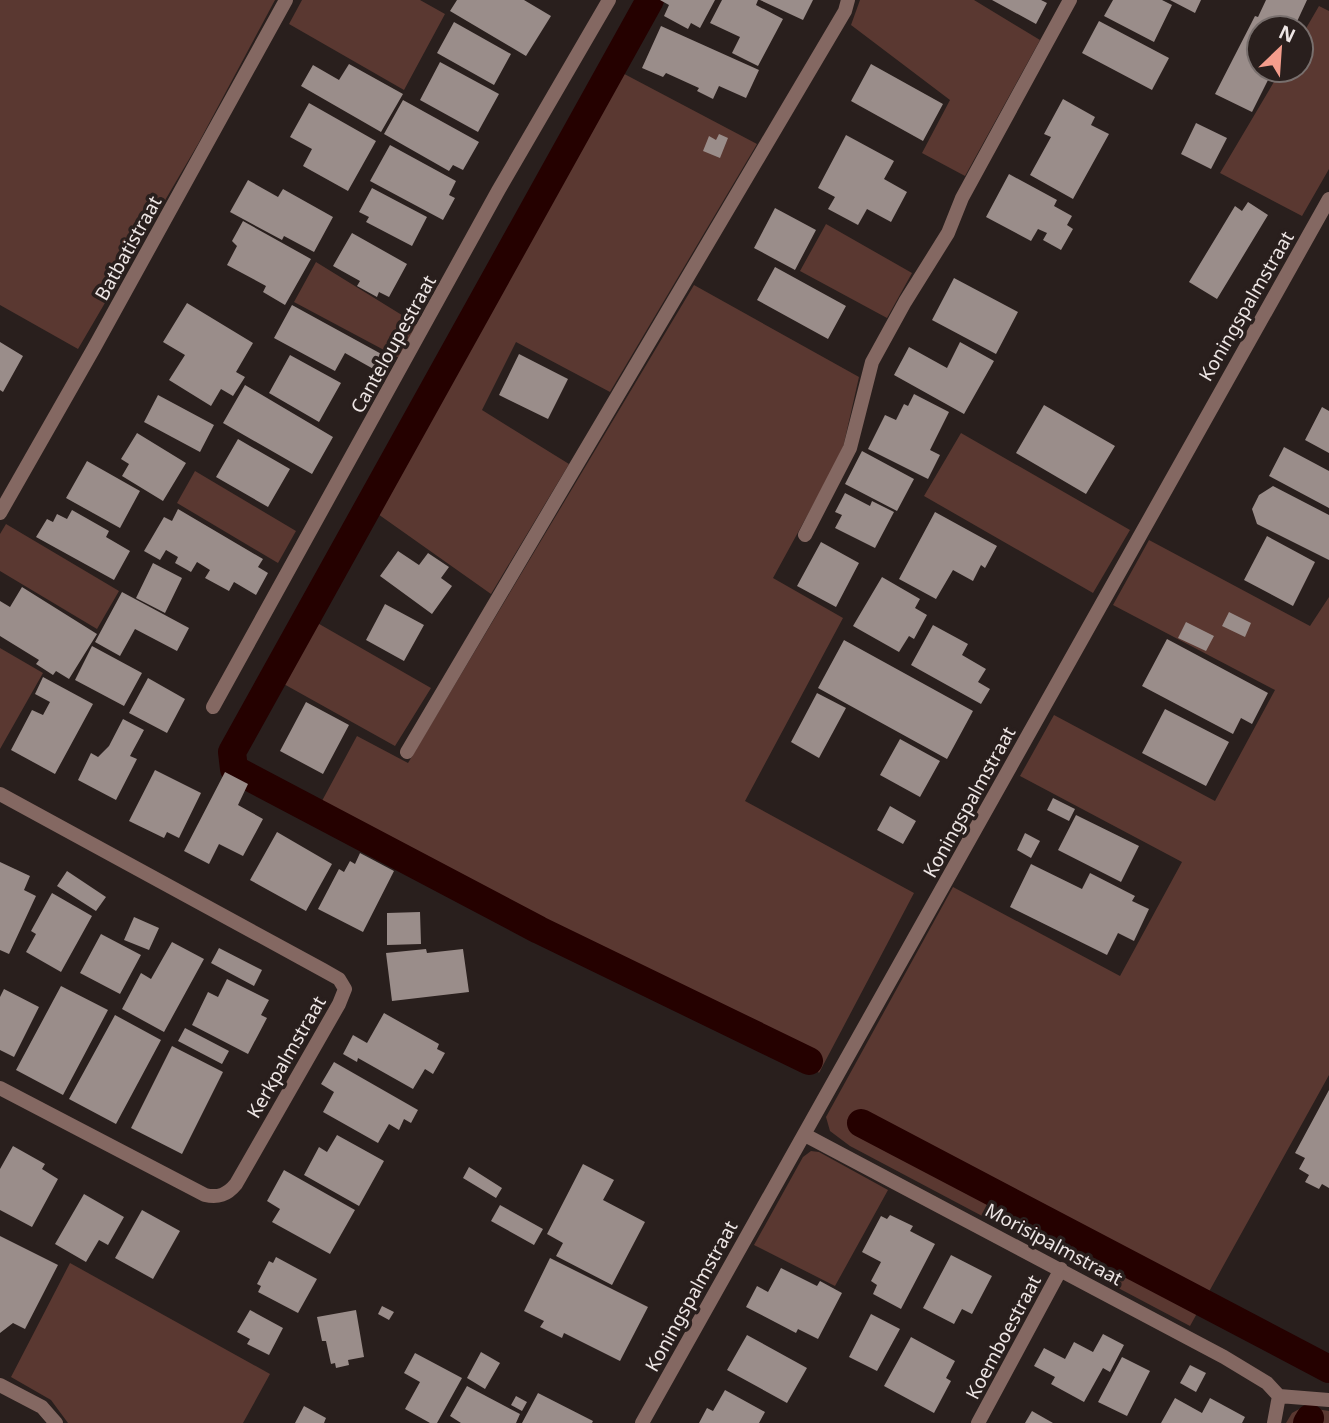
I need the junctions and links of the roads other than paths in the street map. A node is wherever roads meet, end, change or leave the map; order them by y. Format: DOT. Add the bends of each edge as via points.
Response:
graph roads {
  1 [pos="286,0"];
  2 [pos="608,0"];
  3 [pos="848,0"];
  4 [pos="1070,0"];
  5 [pos="1329,199"];
  6 [pos="0,513"];
  7 [pos="805,535"];
  8 [pos="213,707"];
  9 [pos="407,752"];
  10 [pos="0,794"];
  11 [pos="0,1088"];
  12 [pos="805,1135"];
  13 [pos="1061,1269"];
  14 [pos="0,1385"];
  15 [pos="1279,1396"];
  16 [pos="1329,1400"];
  17 [pos="56,1423"];
  18 [pos="642,1423"];
  19 [pos="978,1423"];
  20 [pos="1274,1423"];
  1 -- 6 [label="street, Batbatistraat"];
  2 -- 8 [label="street, Canteloupestraat"];
  3 -- 9 [label="street"];
  4 -- 7 [label="street" via="962,198 948,233 872,362 850,448"];
  5 -- 12 [label="street, Koningspalmstraat"];
  10 -- 11 [label="street, Kerkpalmstraat" via="339,979 345,989 236,1184 222,1195 205,1195"];
  12 -- 13 [label="street, Morisipalmstraat"];
  12 -- 18 [label="street, Koningspalmstraat"];
  13 -- 15 [label="street, Morisipalmstraat" via="1224,1357 1267,1383"];
  13 -- 19 [label="street, Koemboestraat"];
  14 -- 17 [label="street" via="42,1407"];
  15 -- 16 [label="street"];
  15 -- 20 [label="street"];
}
